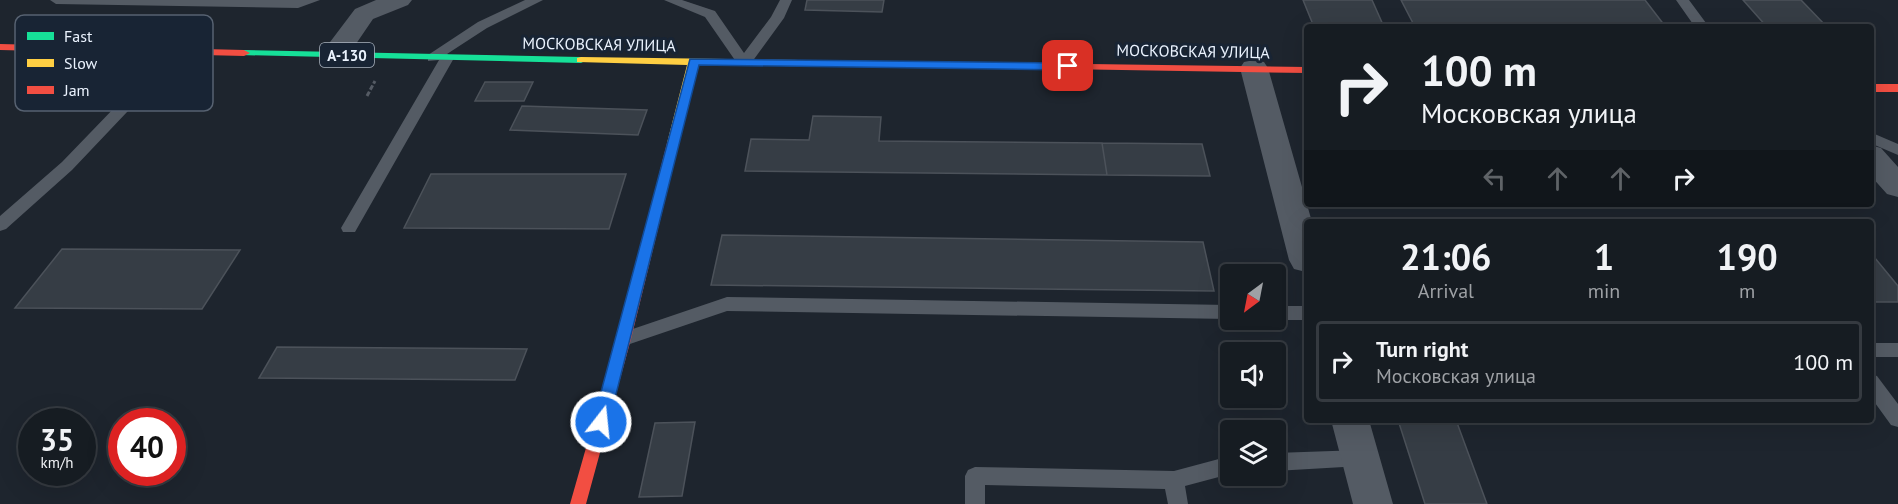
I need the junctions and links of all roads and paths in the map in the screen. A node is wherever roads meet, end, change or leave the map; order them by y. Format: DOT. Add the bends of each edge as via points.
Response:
graph roads {
  1 [pos="56,0"];
  2 [pos="314,0"];
  3 [pos="399,0"];
  4 [pos="537,0"];
  5 [pos="670,0"];
  6 [pos="786,0"];
  7 [pos="1682,0"];
  8 [pos="1700,24"];
  9 [pos="0,47"];
  10 [pos="15,47"];
  11 [pos="213,51"];
  12 [pos="335,54"];
  13 [pos="440,58"];
  14 [pos="694,61"];
  15 [pos="744,63"];
  16 [pos="1254,68"];
  17 [pos="1304,70"];
  18 [pos="1874,88"];
  19 [pos="1898,88"];
  20 [pos="120,111"];
  21 [pos="1874,139"];
  22 [pos="1898,150"];
  23 [pos="1874,159"];
  24 [pos="1898,186"];
  25 [pos="0,225"];
  26 [pos="349,228"];
  27 [pos="1304,253"];
  28 [pos="1220,312"];
  29 [pos="1286,313"];
  30 [pos="1304,313"];
  31 [pos="624,339"];
  32 [pos="1874,350"];
  33 [pos="1898,350"];
  34 [pos="1874,386"];
  35 [pos="1898,419"];
  36 [pos="1351,423"];
  37 [pos="1360,458"];
  38 [pos="1286,461"];
  39 [pos="1220,468"];
  40 [pos="1174,480"];
  41 [pos="578,504"];
  42 [pos="975,504"];
  43 [pos="1178,504"];
  44 [pos="1373,504"];
  1 -- 2 [label="lane" via="298,4"];
  3 -- 12 [label="street" via="364,14"];
  4 -- 13 [label="lane" via="468,32"];
  5 -- 15 [label="lane" via="710,14"];
  6 -- 15 [label="lane"];
  7 -- 8 [label="lane"];
  9 -- 10 [label="main road, МОСКОВСКАЯ УЛИЦА / А-130"];
  11 -- 12 [label="main road, МОСКОВСКАЯ УЛИЦА / А-130"];
  12 -- 13 [label="main road, МОСКОВСКАЯ УЛИЦА / А-130"];
  13 -- 14 [label="main road, МОСКОВСКАЯ УЛИЦА / А-130"];
  13 -- 26 [label="lane"];
  14 -- 15 [label="main road, МОСКОВСКАЯ УЛИЦА / А-130"];
  14 -- 31 [label="main road"];
  15 -- 16 [label="main road, МОСКОВСКАЯ УЛИЦА / А-130"];
  16 -- 17 [label="main road, МОСКОВСКАЯ УЛИЦА / А-130"];
  16 -- 27 [label="street"];
  18 -- 19 [label="main road"];
  20 -- 25 [label="lane" via="67,166"];
  21 -- 22 [label="lane"];
  23 -- 24 [label="street"];
  28 -- 31 [label="lane" via="727,304"];
  29 -- 30 [label="lane"];
  31 -- 41 [label="main road"];
  32 -- 33 [label="lane"];
  34 -- 35 [label="lane"];
  36 -- 37 [label="street"];
  37 -- 38 [label="lane"];
  37 -- 44 [label="street"];
  39 -- 40 [label="lane"];
  40 -- 42 [label="lane" via="975,476"];
  40 -- 43 [label="lane"];
}
